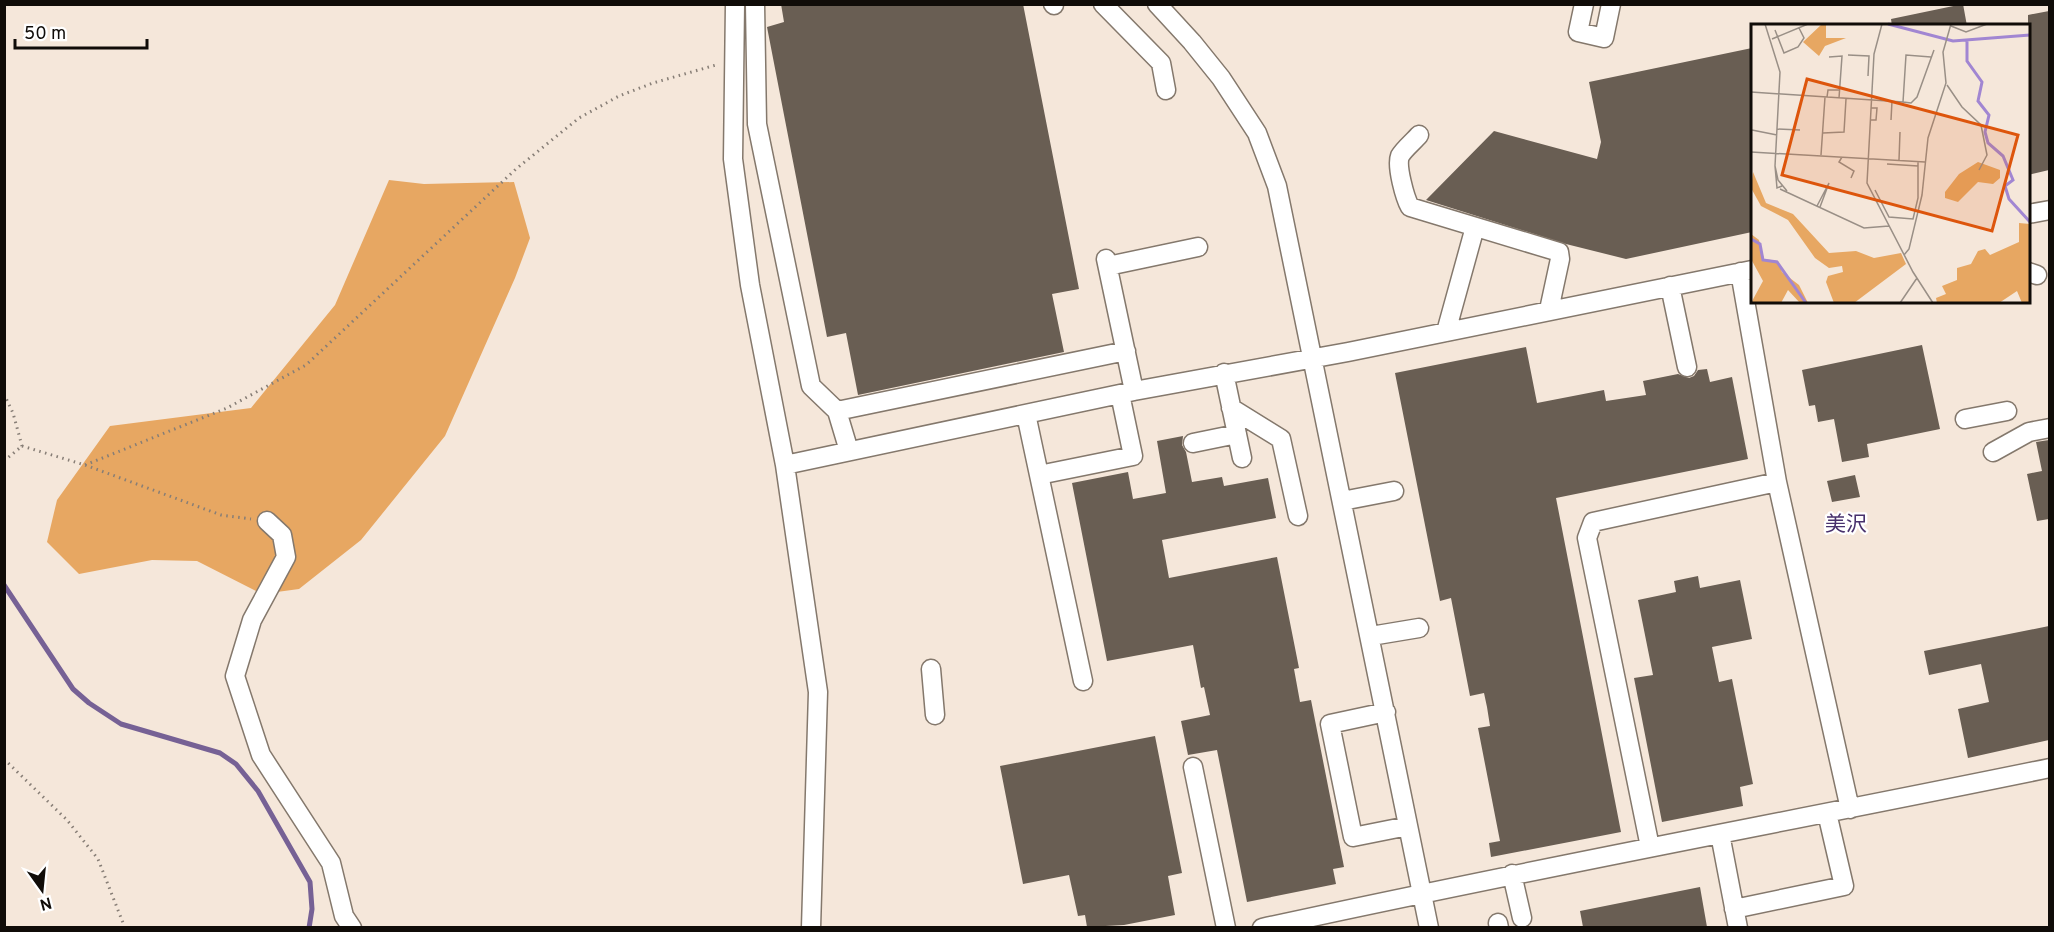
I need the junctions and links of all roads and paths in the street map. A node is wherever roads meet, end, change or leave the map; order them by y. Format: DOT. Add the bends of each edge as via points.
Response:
graph roads {
  1 [pos="735,4"];
  2 [pos="755,4"];
  3 [pos="1103,4"];
  4 [pos="1156,4"];
  5 [pos="1584,4"];
  6 [pos="1611,4"];
  7 [pos="735,60"];
  8 [pos="1166,90"];
  9 [pos="1419,135"];
  10 [pos="2049,210"];
  11 [pos="2030,214"];
  12 [pos="1475,227"];
  13 [pos="1198,247"];
  14 [pos="1746,271"];
  15 [pos="1670,286"];
  16 [pos="1549,310"];
  17 [pos="1446,332"];
  18 [pos="1126,351"];
  19 [pos="1313,358"];
  20 [pos="1687,367"];
  21 [pos="1224,373"];
  22 [pos="1127,393"];
  23 [pos="4,394"];
  24 [pos="1231,408"];
  25 [pos="837,411"];
  26 [pos="2007,411"];
  27 [pos="1026,414"];
  28 [pos="1965,419"];
  29 [pos="2049,428"];
  30 [pos="1237,434"];
  31 [pos="1193,443"];
  32 [pos="22,446"];
  33 [pos="849,451"];
  34 [pos="1993,452"];
  35 [pos="1242,458"];
  36 [pos="4,461"];
  37 [pos="85,465"];
  38 [pos="784,465"];
  39 [pos="1039,475"];
  40 [pos="1777,482"];
  41 [pos="1394,491"];
  42 [pos="1342,501"];
  43 [pos="1298,516"];
  44 [pos="267,521"];
  45 [pos="1419,628"];
  46 [pos="1371,636"];
  47 [pos="931,669"];
  48 [pos="1083,681"];
  49 [pos="1386,712"];
  50 [pos="935,715"];
  51 [pos="4,759"];
  52 [pos="1193,767"];
  53 [pos="2049,768"];
  54 [pos="1850,809"];
  55 [pos="1827,813"];
  56 [pos="1408,826"];
  57 [pos="1720,834"];
  58 [pos="1650,847"];
  59 [pos="1512,874"];
  60 [pos="1422,892"];
  61 [pos="1734,909"];
  62 [pos="1513,921"];
  63 [pos="125,927"];
  64 [pos="352,927"];
  65 [pos="811,927"];
  66 [pos="1226,927"];
  67 [pos="1262,927"];
  68 [pos="1429,927"];
  69 [pos="1738,927"];
  1 -- 7 [label="street"];
  2 -- 25 [label="street" via="757,124 812,386"];
  3 -- 8 [label="street" via="1161,63"];
  4 -- 19 [label="street" via="1221,78 1257,133 1277,186"];
  5 -- 6 [label="street" via="1578,32 1604,38"];
  7 -- 37 [label="path" via="653,83 579,118 516,169 306,365 227,408"];
  7 -- 38 [label="street" via="733,159 750,285"];
  9 -- 12 [label="street" via="1401,156 1399,165 1406,201 1410,207"];
  10 -- 11 [label="street"];
  12 -- 16 [label="street" via="1559,252"];
  12 -- 17 [label="street"];
  13 -- 18 [label="street" via="1107,262"];
  14 -- 15 [label="street"];
  14 -- 40 [label="street"];
  15 -- 16 [label="street"];
  15 -- 20 [label="street"];
  16 -- 17 [label="street"];
  17 -- 19 [label="street"];
  18 -- 22 [label="street"];
  18 -- 25 [label="street"];
  19 -- 21 [label="street"];
  19 -- 42 [label="street"];
  21 -- 22 [label="street"];
  21 -- 24 [label="street"];
  22 -- 27 [label="street"];
  22 -- 39 [label="street" via="1132,456"];
  23 -- 32 [label="path"];
  24 -- 30 [label="street"];
  24 -- 43 [label="street" via="1281,440 1275,451"];
  25 -- 33 [label="street"];
  26 -- 28 [label="street"];
  27 -- 33 [label="street"];
  27 -- 39 [label="street"];
  29 -- 34 [label="street" via="2029,432"];
  30 -- 31 [label="street"];
  30 -- 35 [label="street"];
  32 -- 36 [label="path"];
  32 -- 37 [label="path"];
  33 -- 38 [label="street"];
  37 -- 44 [label="path" via="221,515"];
  38 -- 65 [label="street" via="818,692"];
  39 -- 48 [label="street"];
  40 -- 54 [label="street"];
  40 -- 58 [label="street" via="1593,522 1587,538"];
  41 -- 42 [label="street"];
  42 -- 46 [label="street"];
  44 -- 64 [label="street" via="282,535 286,556 252,620 235,676 261,755 331,863 344,916"];
  45 -- 46 [label="street"];
  46 -- 49 [label="street"];
  47 -- 50 [label="street"];
  49 -- 56 [label="street"];
  49 -- 56 [label="street" via="1330,724 1353,837"];
  51 -- 63 [label="path" via="67,820 98,859"];
  52 -- 66 [label="street"];
  53 -- 54 [label="street"];
  54 -- 55 [label="street"];
  55 -- 57 [label="street"];
  55 -- 61 [label="street" via="1844,886"];
  56 -- 60 [label="street"];
  57 -- 58 [label="street"];
  57 -- 61 [label="street"];
  58 -- 59 [label="street"];
  59 -- 60 [label="street"];
  59 -- 62 [label="street"];
  60 -- 67 [label="street"];
  60 -- 68 [label="street"];
  61 -- 69 [label="street"];
}
